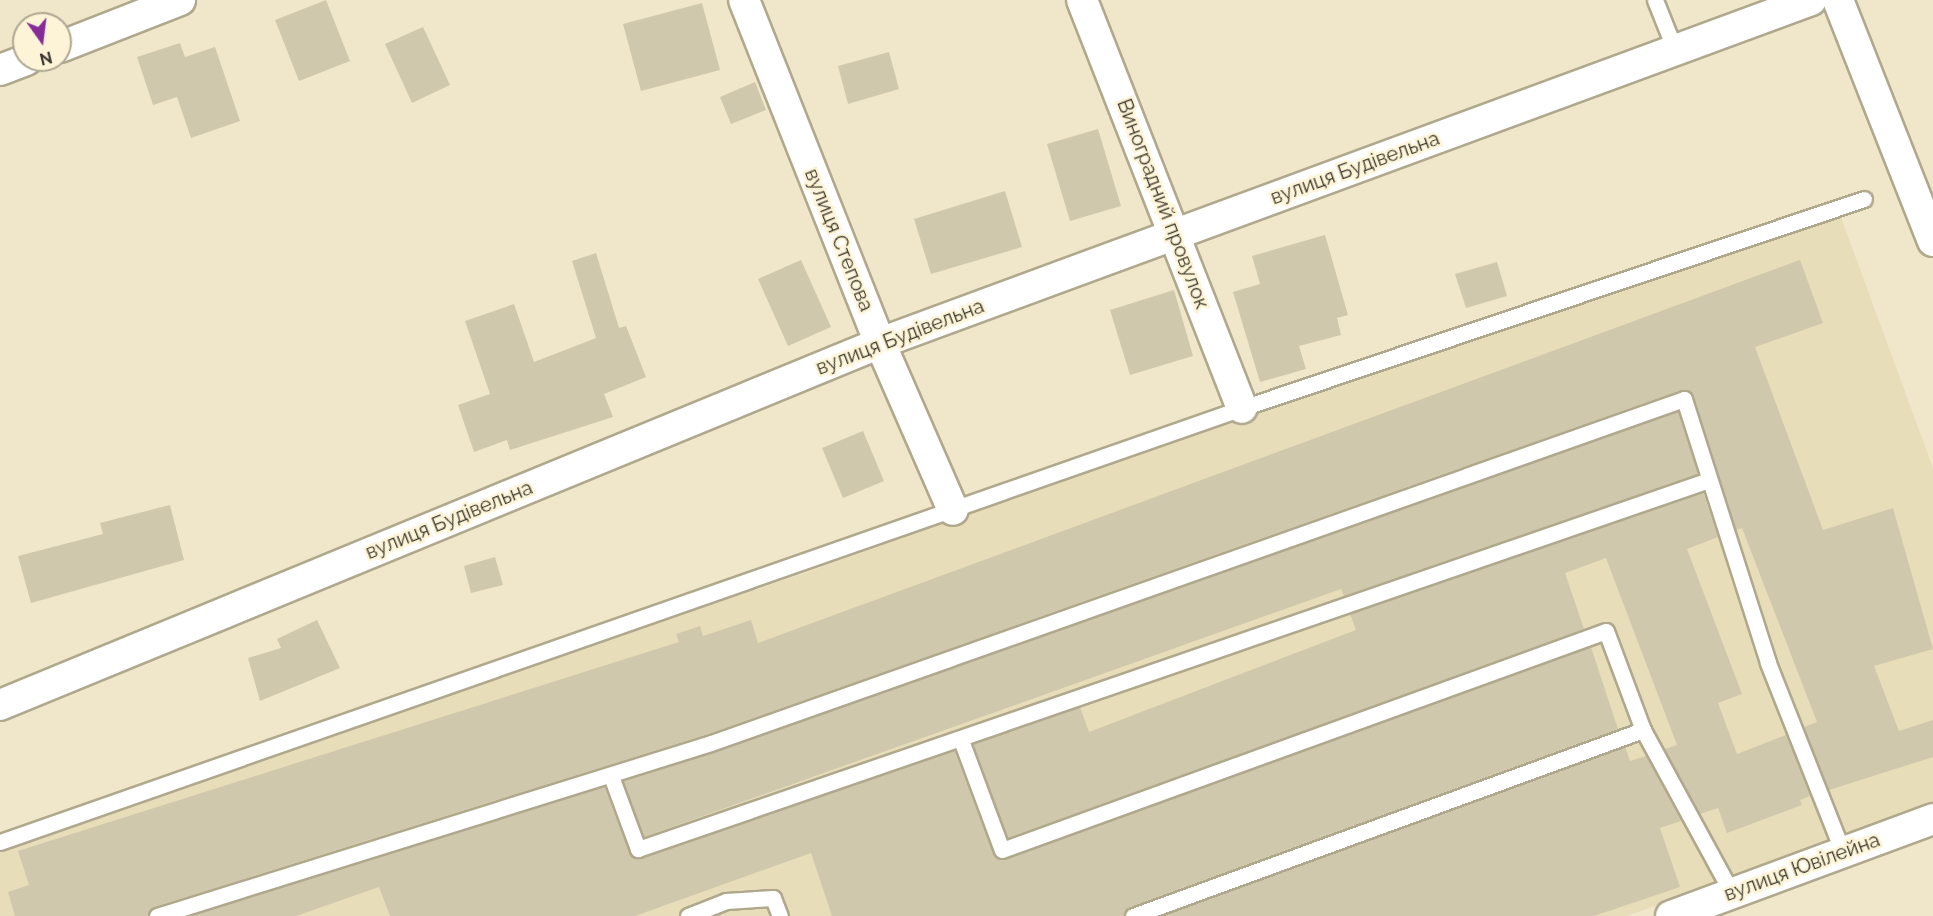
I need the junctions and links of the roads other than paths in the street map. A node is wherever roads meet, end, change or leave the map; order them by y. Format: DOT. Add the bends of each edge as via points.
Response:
graph roads {
  1 [pos="180,0"];
  2 [pos="744,0"];
  3 [pos="1082,0"];
  4 [pos="1655,0"];
  5 [pos="1811,0"];
  6 [pos="1838,0"];
  7 [pos="72,42"];
  8 [pos="1675,50"];
  9 [pos="1864,199"];
  10 [pos="1176,234"];
  11 [pos="1933,241"];
  12 [pos="880,343"];
  13 [pos="1242,408"];
  14 [pos="1709,480"];
  15 [pos="953,510"];
  16 [pos="0,705"];
  17 [pos="1643,730"];
  18 [pos="961,740"];
  19 [pos="611,776"];
  20 [pos="1933,819"];
  21 [pos="0,842"];
  22 [pos="1843,852"];
  23 [pos="1732,893"];
  24 [pos="157,916"];
  25 [pos="688,916"];
  26 [pos="780,916"];
  27 [pos="1133,916"];
  28 [pos="1671,916"];
  1 -- 7 [label="street"];
  2 -- 12 [label="street, вулиця Степова"];
  3 -- 10 [label="street, Виноградний провулок"];
  4 -- 8 [label="lane"];
  5 -- 8 [label="street, вулиця Будівельна"];
  6 -- 11 [label="street"];
  8 -- 10 [label="street, вулиця Будівельна"];
  9 -- 13 [label="lane"];
  10 -- 12 [label="street, вулиця Будівельна"];
  10 -- 13 [label="street, Виноградний провулок"];
  12 -- 15 [label="street, вулиця Степова"];
  12 -- 16 [label="street, вулиця Будівельна"];
  13 -- 15 [label="lane"];
  14 -- 18 [label="lane"];
  14 -- 19 [label="lane" via="1684,399"];
  14 -- 22 [label="lane" via="1768,663"];
  15 -- 21 [label="lane"];
  17 -- 18 [label="lane" via="1606,631 1002,850"];
  17 -- 23 [label="lane"];
  17 -- 27 [label="lane"];
  18 -- 19 [label="lane" via="638,849"];
  19 -- 24 [label="lane"];
  20 -- 22 [label="street, вулиця Ювілейна"];
  22 -- 23 [label="street, вулиця Ювілейна"];
  23 -- 28 [label="street, вулиця Ювілейна"];
  25 -- 26 [label="lane" via="726,901 773,898"];
}
